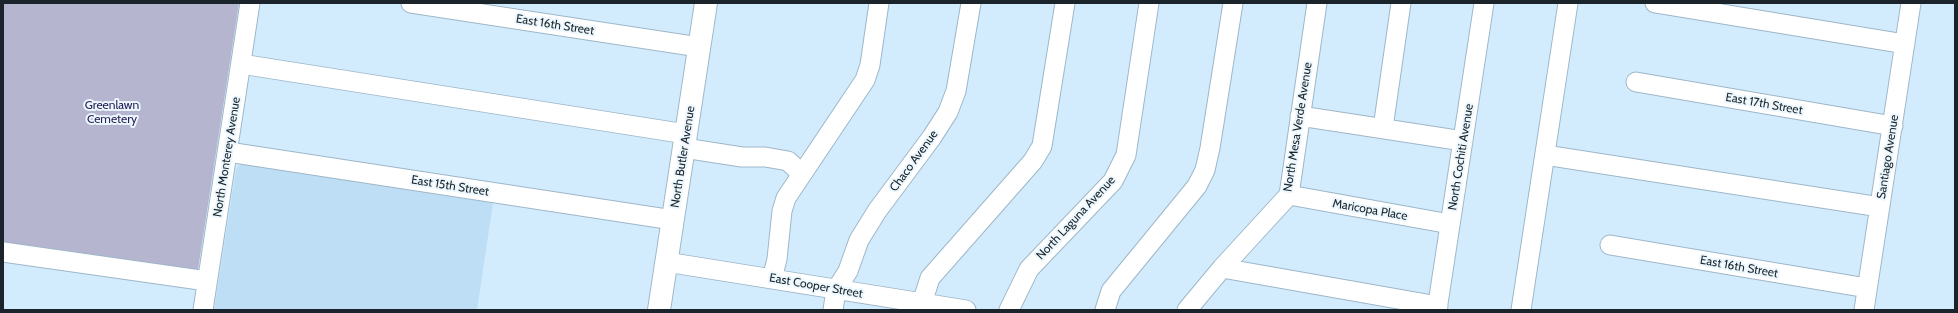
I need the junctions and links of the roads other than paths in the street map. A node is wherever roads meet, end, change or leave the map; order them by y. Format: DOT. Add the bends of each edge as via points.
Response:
graph roads {
  1 [pos="250,3"];
  2 [pos="411,3"];
  3 [pos="706,3"];
  4 [pos="879,3"];
  5 [pos="971,3"];
  6 [pos="1065,3"];
  7 [pos="1149,3"];
  8 [pos="1233,3"];
  9 [pos="1317,3"];
  10 [pos="1401,3"];
  11 [pos="1484,3"];
  12 [pos="1568,3"];
  13 [pos="1655,3"];
  14 [pos="1911,3"];
  15 [pos="1905,44"];
  16 [pos="700,47"];
  17 [pos="241,64"];
  18 [pos="1636,82"];
  19 [pos="1300,116"];
  20 [pos="1893,126"];
  21 [pos="1383,128"];
  22 [pos="685,141"];
  23 [pos="1463,141"];
  24 [pos="228,152"];
  25 [pos="1545,155"];
  26 [pos="802,174"];
  27 [pos="1289,195"];
  28 [pos="1880,207"];
  29 [pos="673,220"];
  30 [pos="1450,224"];
  31 [pos="1610,245"];
  32 [pos="3,252"];
  33 [pos="666,262"];
  34 [pos="1222,268"];
  35 [pos="772,279"];
  36 [pos="207,281"];
  37 [pos="1868,288"];
  38 [pos="836,290"];
  39 [pos="922,303"];
  40 [pos="1438,308"];
  41 [pos="202,310"];
  42 [pos="659,310"];
  43 [pos="833,310"];
  44 [pos="966,310"];
  45 [pos="1008,310"];
  46 [pos="1105,310"];
  47 [pos="1187,310"];
  48 [pos="1521,310"];
  49 [pos="1864,310"];
  1 -- 17 [label="street, North Monterey Avenue"];
  2 -- 16 [label="street, East 16th Street"];
  3 -- 16 [label="main road, North Butler Avenue"];
  4 -- 26 [label="street" via="870,65 865,80"];
  5 -- 38 [label="street, Chaco Avenue" via="956,92 948,112 877,211 859,240 848,271"];
  6 -- 39 [label="street" via="1042,146 1033,161 930,278"];
  7 -- 45 [label="street, North Laguna Avenue" via="1126,155 1113,181 1029,269"];
  8 -- 46 [label="street" via="1205,170 1197,186 1111,291"];
  9 -- 19 [label="street, North Mesa Verde Avenue"];
  10 -- 21 [label="street"];
  11 -- 23 [label="street, North Cochiti Avenue"];
  12 -- 25 [label="street"];
  13 -- 15 [label="street"];
  14 -- 15 [label="street, Santiago Avenue"];
  15 -- 20 [label="street, Santiago Avenue"];
  16 -- 22 [label="main road, North Butler Avenue"];
  17 -- 22 [label="street"];
  17 -- 24 [label="street, North Monterey Avenue"];
  18 -- 20 [label="street, East 17th Street"];
  19 -- 21 [label="street"];
  19 -- 27 [label="street, North Mesa Verde Avenue"];
  20 -- 28 [label="street, Santiago Avenue"];
  21 -- 23 [label="street"];
  22 -- 26 [label="street" via="742,157 788,161"];
  22 -- 29 [label="main road, North Butler Avenue"];
  23 -- 30 [label="street, North Cochiti Avenue"];
  24 -- 29 [label="street, East 15th Street"];
  24 -- 36 [label="street, North Monterey Avenue"];
  25 -- 28 [label="street"];
  25 -- 48 [label="street"];
  26 -- 35 [label="street" via="786,198 782,210 777,259"];
  27 -- 30 [label="street, Maricopa Place"];
  27 -- 34 [label="street, North Mesa Verde Avenue"];
  28 -- 37 [label="street, Santiago Avenue"];
  29 -- 33 [label="main road, North Butler Avenue"];
  30 -- 40 [label="street, North Cochiti Avenue"];
  31 -- 37 [label="street, East 16th Street"];
  32 -- 36 [label="street"];
  33 -- 35 [label="street, East Cooper Street"];
  33 -- 42 [label="main road, North Butler Avenue"];
  34 -- 40 [label="street"];
  34 -- 47 [label="street, North Mesa Verde Avenue"];
  35 -- 38 [label="street, East Cooper Street"];
  36 -- 41 [label="street, North Monterey Avenue"];
  37 -- 49 [label="street, Santiago Avenue"];
  38 -- 39 [label="street, East Cooper Street"];
  38 -- 43 [label="street, Chaco Avenue"];
  39 -- 44 [label="street, East Cooper Street"];
}
